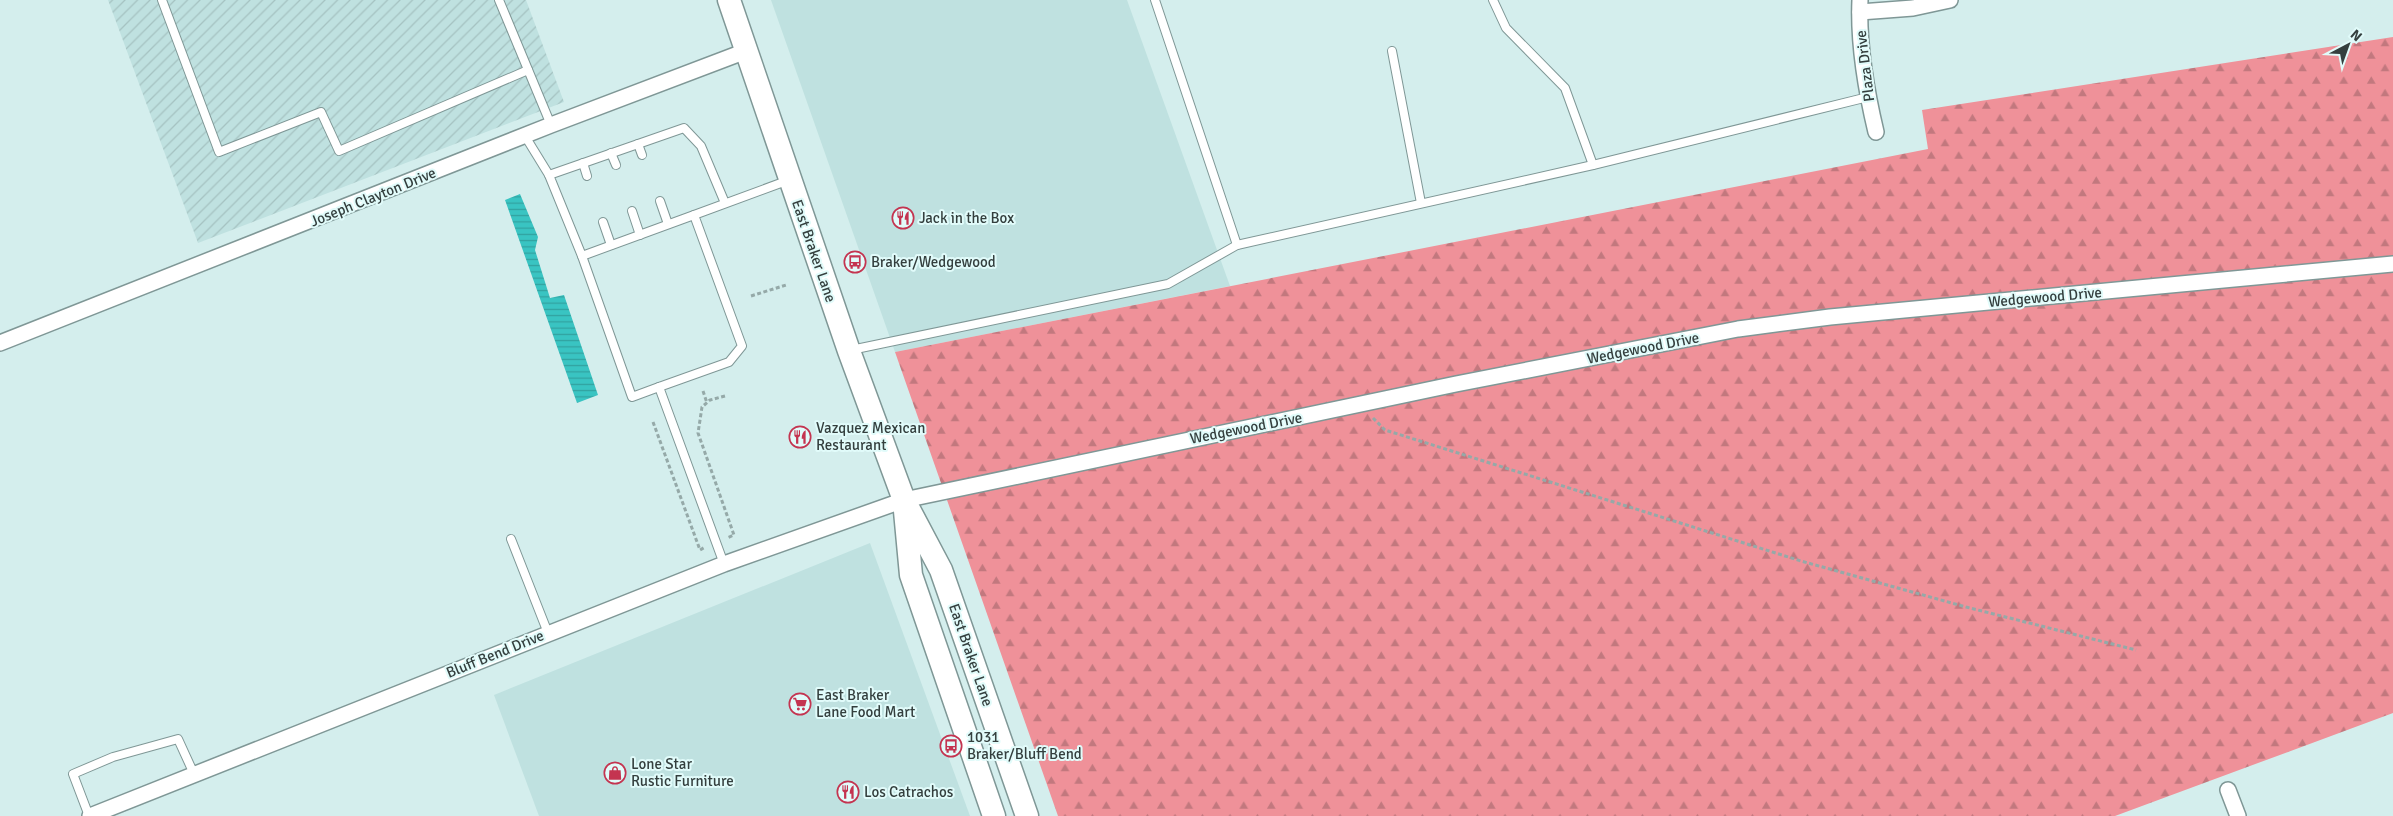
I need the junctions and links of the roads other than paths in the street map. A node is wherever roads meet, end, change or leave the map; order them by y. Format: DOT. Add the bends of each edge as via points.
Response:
graph roads {
  1 [pos="162,0"];
  2 [pos="499,0"];
  3 [pos="729,0"];
  4 [pos="1493,0"];
  5 [pos="1950,0"];
  6 [pos="1157,1"];
  7 [pos="1860,6"];
  8 [pos="746,51"];
  9 [pos="1392,51"];
  10 [pos="528,70"];
  11 [pos="1868,97"];
  12 [pos="551,125"];
  13 [pos="1876,132"];
  14 [pos="525,136"];
  15 [pos="638,144"];
  16 [pos="611,153"];
  17 [pos="642,155"];
  18 [pos="583,163"];
  19 [pos="616,165"];
  20 [pos="1593,165"];
  21 [pos="549,174"];
  22 [pos="587,176"];
  23 [pos="789,180"];
  24 [pos="660,201"];
  25 [pos="725,203"];
  26 [pos="1421,203"];
  27 [pos="632,211"];
  28 [pos="694,215"];
  29 [pos="603,222"];
  30 [pos="668,224"];
  31 [pos="640,235"];
  32 [pos="611,245"];
  33 [pos="1237,245"];
  34 [pos="582,256"];
  35 [pos="2393,264"];
  36 [pos="0,342"];
  37 [pos="849,351"];
  38 [pos="659,387"];
  39 [pos="904,500"];
  40 [pos="511,538"];
  41 [pos="724,564"];
  42 [pos="548,633"];
  43 [pos="194,774"];
  44 [pos="2228,790"];
  45 [pos="89,816"];
  46 [pos="994,816"];
  47 [pos="1027,816"];
  48 [pos="2238,816"];
  1 -- 10 [label="lane" via="219,152 321,112 339,151"];
  2 -- 10 [label="lane"];
  3 -- 8 [label="main road, East Braker Lane"];
  4 -- 20 [label="lane" via="1506,28 1565,88"];
  5 -- 7 [label="street" via="1913,8"];
  6 -- 33 [label="lane"];
  7 -- 11 [label="street, Plaza Drive"];
  8 -- 12 [label="street, Joseph Clayton Drive"];
  8 -- 23 [label="main road, East Braker Lane"];
  9 -- 26 [label="lane"];
  10 -- 12 [label="lane"];
  11 -- 13 [label="street, Plaza Drive"];
  11 -- 20 [label="lane"];
  12 -- 14 [label="street, Joseph Clayton Drive"];
  14 -- 21 [label="lane"];
  14 -- 36 [label="street, Joseph Clayton Drive"];
  15 -- 16 [label="lane"];
  15 -- 17 [label="lane"];
  15 -- 25 [label="lane" via="684,128 701,146"];
  16 -- 18 [label="lane"];
  16 -- 19 [label="lane"];
  18 -- 21 [label="lane"];
  18 -- 22 [label="lane"];
  20 -- 26 [label="lane"];
  21 -- 34 [label="lane"];
  23 -- 25 [label="lane"];
  23 -- 37 [label="main road, East Braker Lane"];
  24 -- 30 [label="lane"];
  25 -- 28 [label="lane"];
  26 -- 33 [label="lane"];
  27 -- 31 [label="lane"];
  28 -- 30 [label="lane"];
  28 -- 38 [label="lane" via="742,346 729,362"];
  29 -- 32 [label="lane"];
  30 -- 31 [label="lane"];
  31 -- 32 [label="lane"];
  32 -- 34 [label="lane"];
  33 -- 37 [label="lane" via="1168,284"];
  34 -- 38 [label="lane" via="632,397"];
  35 -- 39 [label="street, Wedgewood Drive" via="1840,316 1738,329 1456,384"];
  37 -- 39 [label="main road, East Braker Lane"];
  38 -- 41 [label="lane"];
  39 -- 41 [label="street, Bluff Bend Drive"];
  39 -- 46 [label="main road, East Braker Lane" via="911,575"];
  39 -- 47 [label="main road, East Braker Lane" via="941,570"];
  40 -- 42 [label="lane"];
  41 -- 42 [label="street, Bluff Bend Drive"];
  42 -- 43 [label="street, Bluff Bend Drive"];
  43 -- 45 [label="street, Bluff Bend Drive"];
  43 -- 45 [label="lane" via="178,739 113,757 73,774"];
  44 -- 48 [label="street"];
}
